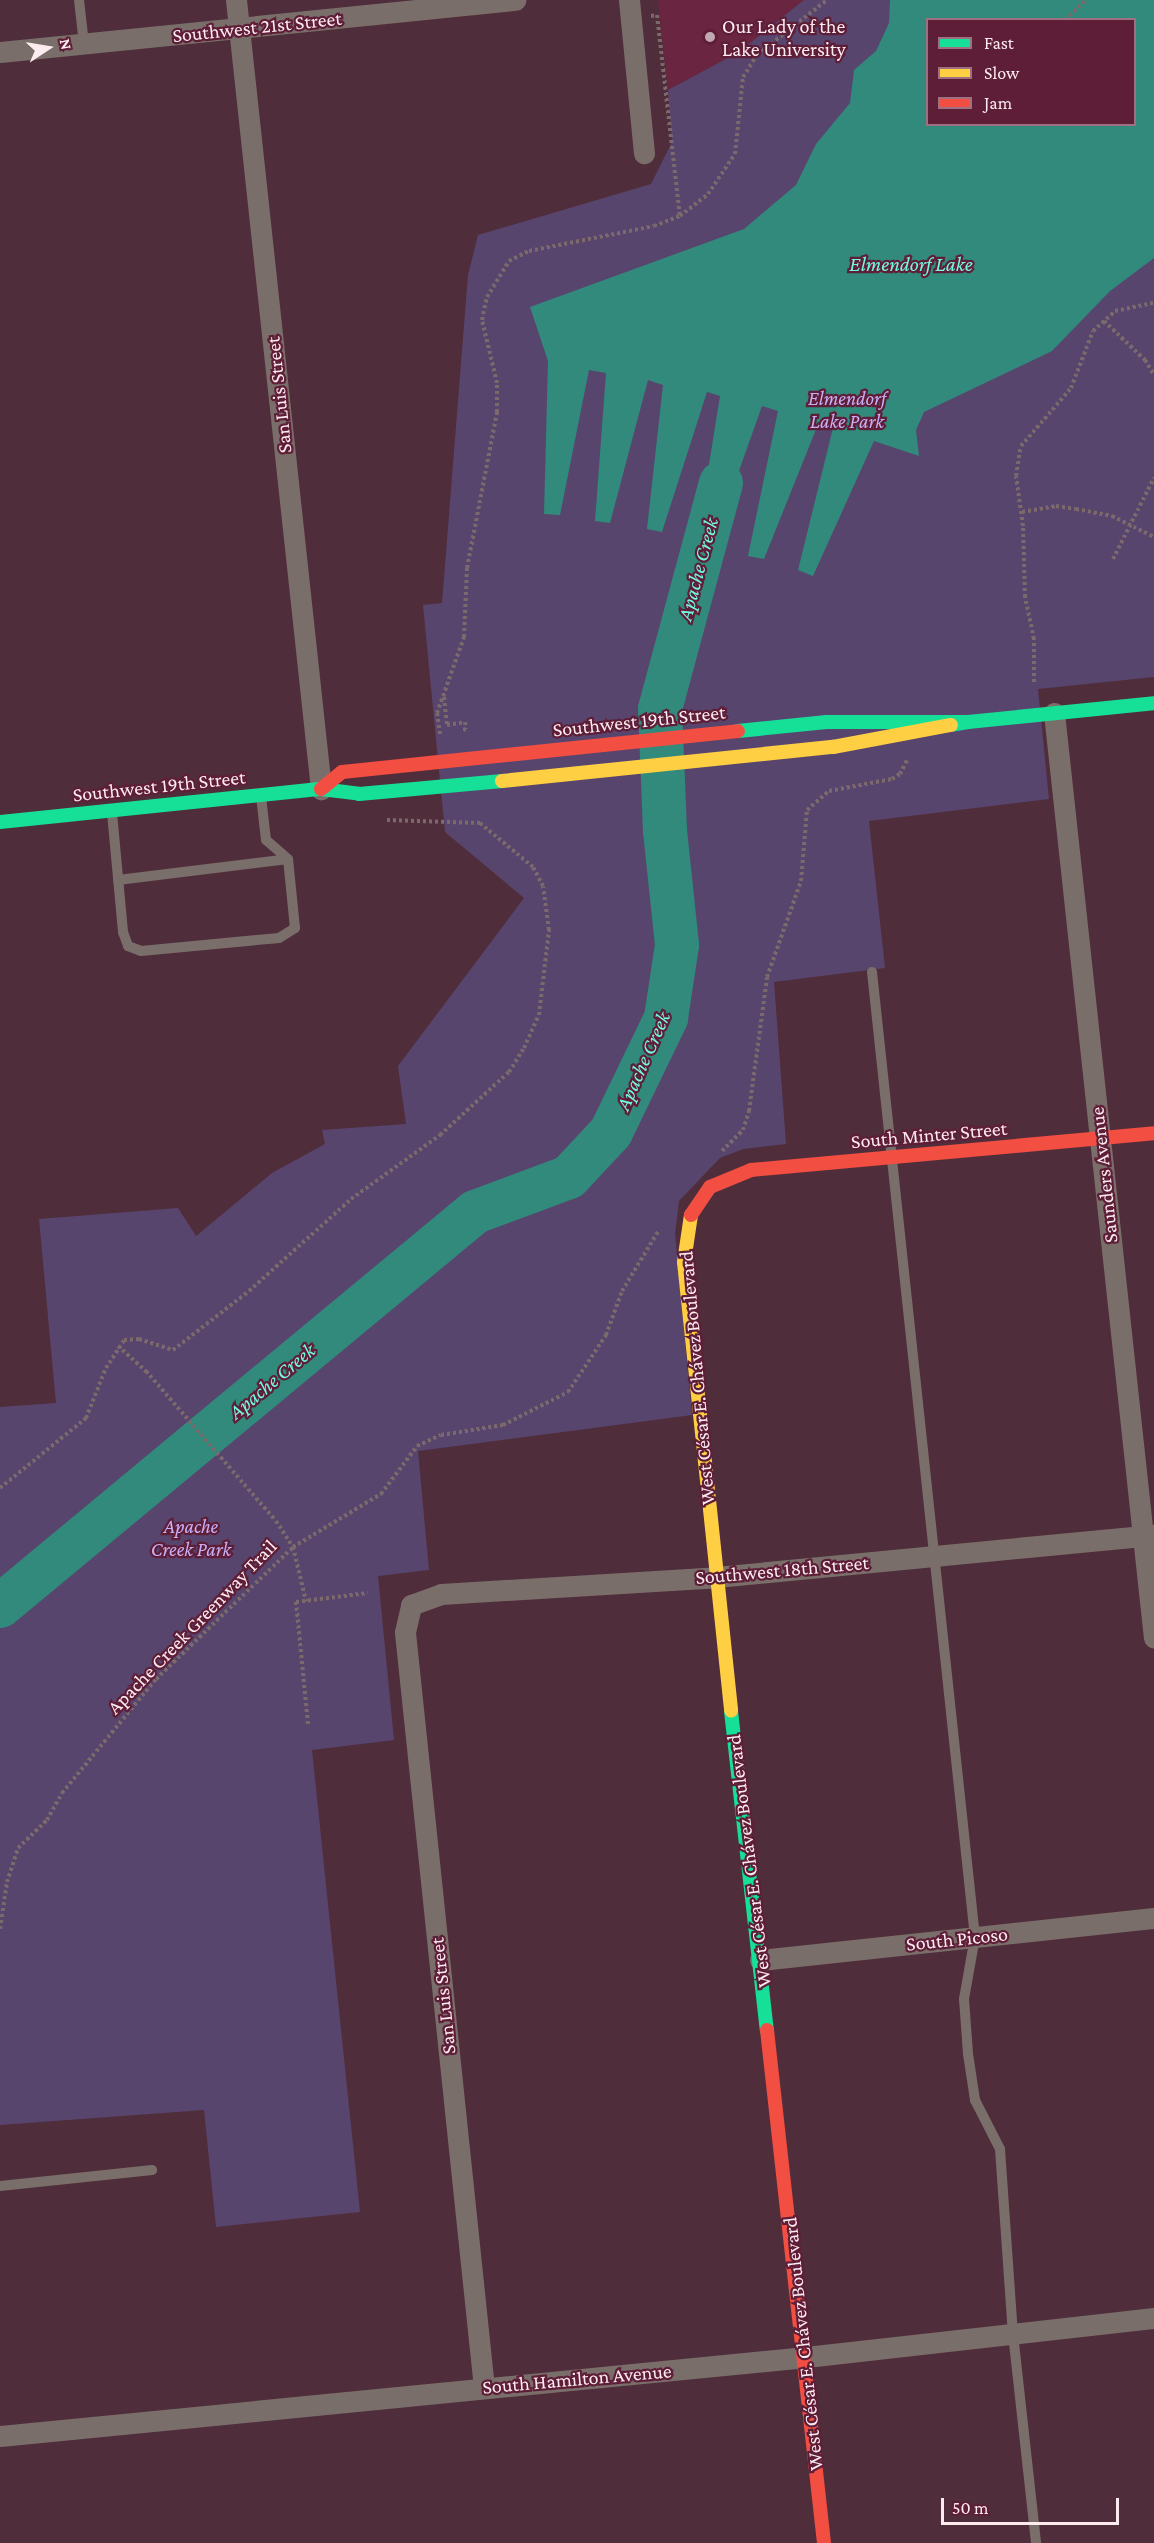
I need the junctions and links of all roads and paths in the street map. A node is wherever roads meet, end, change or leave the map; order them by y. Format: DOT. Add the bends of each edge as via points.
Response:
graph roads {
  1 [pos="79,0"];
  2 [pos="236,0"];
  3 [pos="515,0"];
  4 [pos="629,0"];
  5 [pos="827,0"];
  6 [pos="1086,0"];
  7 [pos="649,16"];
  8 [pos="1067,18"];
  9 [pos="239,30"];
  10 [pos="84,44"];
  11 [pos="0,52"];
  12 [pos="644,153"];
  13 [pos="680,216"];
  14 [pos="1154,303"];
  15 [pos="1104,321"];
  16 [pos="1154,375"];
  17 [pos="1154,478"];
  18 [pos="1022,512"];
  19 [pos="1130,524"];
  20 [pos="1154,537"];
  21 [pos="1113,559"];
  22 [pos="1034,682"];
  23 [pos="444,696"];
  24 [pos="1154,703"];
  25 [pos="1054,713"];
  26 [pos="968,722"];
  27 [pos="440,734"];
  28 [pos="441,745"];
  29 [pos="908,753"];
  30 [pos="321,789"];
  31 [pos="261,795"];
  32 [pos="112,810"];
  33 [pos="384,820"];
  34 [pos="0,822"];
  35 [pos="288,858"];
  36 [pos="118,880"];
  37 [pos="872,972"];
  38 [pos="1154,1133"];
  39 [pos="1100,1139"];
  40 [pos="715,1156"];
  41 [pos="892,1157"];
  42 [pos="710,1187"];
  43 [pos="662,1224"];
  44 [pos="118,1347"];
  45 [pos="0,1488"];
  46 [pos="1148,1535"];
  47 [pos="293,1546"];
  48 [pos="932,1556"];
  49 [pos="716,1577"];
  50 [pos="367,1593"];
  51 [pos="306,1601"];
  52 [pos="411,1605"];
  53 [pos="1154,1638"];
  54 [pos="308,1724"];
  55 [pos="1154,1918"];
  56 [pos="0,1929"];
  57 [pos="975,1937"];
  58 [pos="760,1960"];
  59 [pos="152,2170"];
  60 [pos="0,2186"];
  61 [pos="1154,2318"];
  62 [pos="1013,2334"];
  63 [pos="806,2357"];
  64 [pos="484,2388"];
  65 [pos="0,2436"];
  66 [pos="824,2543"];
  67 [pos="1036,2543"];
  1 -- 10 [label="lane"];
  2 -- 9 [label="street, San Luis Street"];
  3 -- 9 [label="street, Southwest 21st Street"];
  4 -- 12 [label="street"];
  5 -- 13 [label="path" via="757,55 742,77 735,154 708,195"];
  6 -- 8 [label="path"];
  7 -- 13 [label="path" via="657,15"];
  9 -- 10 [label="street, Southwest 21st Street"];
  9 -- 30 [label="street, San Luis Street"];
  10 -- 11 [label="street, Southwest 21st Street"];
  13 -- 23 [label="path" via="622,235 529,251 509,261 487,297 482,320 497,383 497,412 467,568 464,637"];
  14 -- 15 [label="path" via="1124,307"];
  15 -- 16 [label="path" via="1145,360"];
  15 -- 18 [label="path" via="1086,342 1071,388 1022,446 1016,476"];
  17 -- 19 [label="path"];
  18 -- 19 [label="path" via="1056,506 1112,516"];
  18 -- 22 [label="path" via="1025,597 1034,639"];
  19 -- 20 [label="path"];
  19 -- 21 [label="path"];
  23 -- 27 [label="path" via="437,714"];
  23 -- 27 [label="path" via="447,726 465,722 466,729"];
  24 -- 25 [label="street, Southwest 19th Street"];
  25 -- 26 [label="street, Southwest 19th Street"];
  25 -- 39 [label="street, Saunders Avenue"];
  26 -- 30 [label="street, Southwest 19th Street" via="833,747 740,758 359,794"];
  26 -- 30 [label="street, Southwest 19th Street" via="827,722 566,747 342,772"];
  27 -- 28 [label="path"];
  29 -- 40 [label="path" via="907,766 892,779 829,791 807,810 801,881 767,977 749,1111 742,1130"];
  30 -- 31 [label="street, Southwest 19th Street"];
  31 -- 32 [label="street, Southwest 19th Street"];
  31 -- 35 [label="lane" via="266,840"];
  32 -- 34 [label="street, Southwest 19th Street"];
  32 -- 36 [label="lane"];
  33 -- 44 [label="path" via="480,823 533,867 543,886 548,950 539,1015 524,1048 509,1072 440,1135 351,1199 249,1291 173,1350 139,1339 124,1340"];
  35 -- 36 [label="lane"];
  35 -- 36 [label="lane" via="295,928 279,938 141,951 128,946 123,932"];
  37 -- 41 [label="lane"];
  38 -- 39 [label="street, South Minter Street"];
  39 -- 41 [label="street, South Minter Street"];
  39 -- 46 [label="street, Saunders Avenue"];
  41 -- 42 [label="street, South Minter Street" via="751,1170"];
  41 -- 48 [label="lane"];
  42 -- 49 [label="street, West César E. Chávez Boulevard" via="695,1204 684,1235"];
  43 -- 47 [label="path, Apache Creek Greenway Trail" via="634,1267 606,1335 568,1392 503,1425 441,1435 417,1446 381,1494"];
  44 -- 45 [label="path" via="86,1418"];
  44 -- 47 [label="path" via="146,1371 276,1521"];
  46 -- 48 [label="street, Southwest 18th Street"];
  46 -- 53 [label="street, Saunders Avenue"];
  47 -- 51 [label="path"];
  47 -- 56 [label="path, Apache Creek Greenway Trail" via="156,1679 62,1793 47,1820 18,1848 7,1882"];
  48 -- 49 [label="street, Southwest 18th Street"];
  48 -- 57 [label="lane"];
  49 -- 52 [label="street, Southwest 18th Street" via="441,1594"];
  49 -- 58 [label="street, West César E. Chávez Boulevard"];
  50 -- 51 [label="path"];
  51 -- 54 [label="path" via="296,1602 296,1606"];
  52 -- 64 [label="street, San Luis Street" via="405,1632"];
  55 -- 57 [label="street, South Picoso"];
  57 -- 58 [label="street, South Picoso"];
  57 -- 62 [label="lane" via="964,2000 968,2054 975,2100 1000,2150"];
  58 -- 63 [label="street, West César E. Chávez Boulevard"];
  59 -- 60 [label="lane"];
  61 -- 62 [label="street, South Hamilton Avenue"];
  62 -- 63 [label="street, South Hamilton Avenue"];
  62 -- 67 [label="lane"];
  63 -- 64 [label="street, South Hamilton Avenue"];
  63 -- 66 [label="street, West César E. Chávez Boulevard"];
  64 -- 65 [label="street, South Hamilton Avenue"];
}
